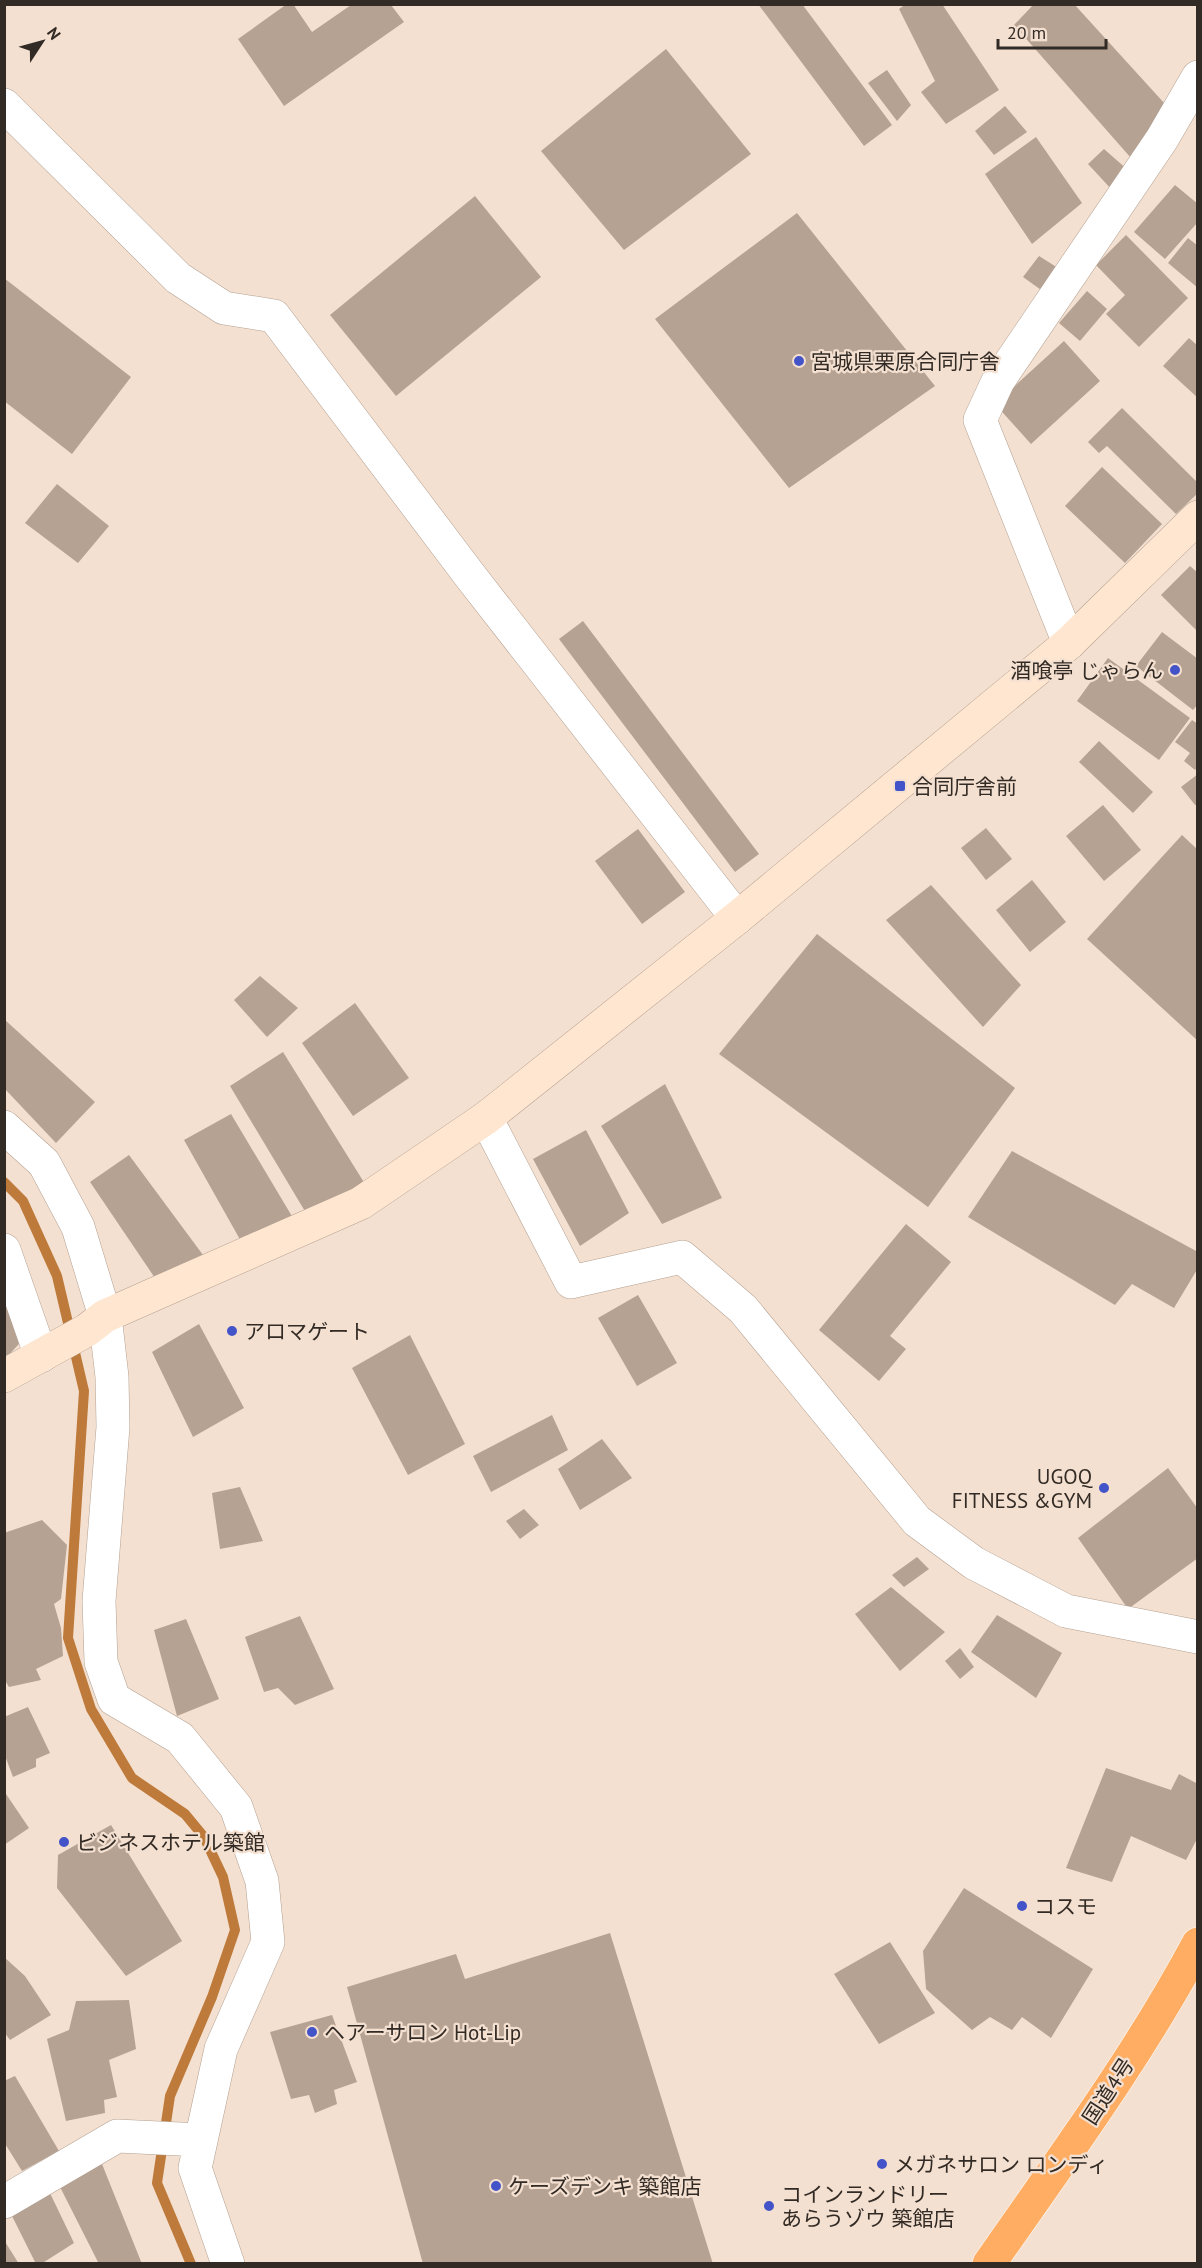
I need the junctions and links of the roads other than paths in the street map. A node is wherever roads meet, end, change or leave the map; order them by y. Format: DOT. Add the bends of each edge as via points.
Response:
graph roads {
  1 [pos="1197,77"];
  2 [pos="4,105"];
  3 [pos="1197,516"];
  4 [pos="1069,643"];
  5 [pos="737,918"];
  6 [pos="486,1118"];
  7 [pos="4,1126"];
  8 [pos="4,1250"];
  9 [pos="96,1323"];
  10 [pos="47,1352"];
  11 [pos="4,1376"];
  12 [pos="1197,1636"];
  13 [pos="1197,1944"];
  14 [pos="194,2139"];
  15 [pos="4,2202"];
  16 [pos="228,2264"];
  17 [pos="989,2264"];
  1 -- 4 [label="street" via="1162,139 998,381 980,420"];
  2 -- 5 [label="street" via="178,278 224,308 274,316"];
  3 -- 4 [label="street"];
  4 -- 5 [label="street"];
  5 -- 6 [label="street"];
  6 -- 9 [label="street" via="360,1203"];
  6 -- 12 [label="street" via="571,1282 682,1257 743,1309 917,1521 964,1556 1066,1611"];
  7 -- 9 [label="street" via="44,1163 78,1227"];
  8 -- 10 [label="street"];
  9 -- 10 [label="street"];
  9 -- 14 [label="street" via="112,1377 113,1427 99,1601 101,1662 114,1699 180,1738 236,1807 262,1881 268,1942 221,2049"];
  10 -- 11 [label="street"];
  13 -- 17 [label="highway, 国道4号" via="1108,2094"];
  14 -- 15 [label="street" via="117,2136"];
  14 -- 16 [label="street" via="195,2168"];
}
